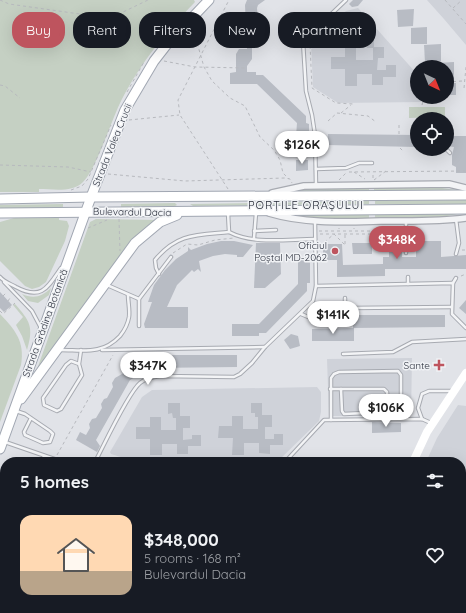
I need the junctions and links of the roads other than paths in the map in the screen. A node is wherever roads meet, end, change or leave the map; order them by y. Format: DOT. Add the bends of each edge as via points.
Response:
graph roads {
  1 [pos="209,0"];
  2 [pos="346,0"];
  3 [pos="372,163"];
  4 [pos="316,169"];
  5 [pos="316,186"];
  6 [pos="466,188"];
  7 [pos="466,195"];
  8 [pos="260,196"];
  9 [pos="91,197"];
  10 [pos="184,197"];
  11 [pos="0,199"];
  12 [pos="466,209"];
  13 [pos="85,211"];
  14 [pos="228,212"];
  15 [pos="260,212"];
  16 [pos="182,213"];
  17 [pos="3,215"];
  18 [pos="466,218"];
  19 [pos="456,219"];
  20 [pos="406,221"];
  21 [pos="315,222"];
  22 [pos="276,230"];
  23 [pos="254,231"];
  24 [pos="230,232"];
  25 [pos="254,238"];
  26 [pos="315,239"];
  27 [pos="406,253"];
  28 [pos="456,254"];
  29 [pos="70,256"];
  30 [pos="171,257"];
  31 [pos="159,274"];
  32 [pos="408,277"];
  33 [pos="456,278"];
  34 [pos="1,279"];
  35 [pos="453,283"];
  36 [pos="104,284"];
  37 [pos="408,284"];
  38 [pos="316,286"];
  39 [pos="128,295"];
  40 [pos="345,298"];
  41 [pos="139,299"];
  42 [pos="451,307"];
  43 [pos="351,308"];
  44 [pos="300,314"];
  45 [pos="139,326"];
  46 [pos="466,328"];
  47 [pos="42,332"];
  48 [pos="466,339"];
  49 [pos="265,347"];
  50 [pos="57,350"];
  51 [pos="81,350"];
  52 [pos="102,350"];
  53 [pos="343,354"];
  54 [pos="79,364"];
  55 [pos="466,373"];
  56 [pos="330,389"];
  57 [pos="341,389"];
  58 [pos="454,392"];
  59 [pos="369,404"];
  60 [pos="388,406"];
  61 [pos="401,407"];
  62 [pos="14,410"];
  63 [pos="31,418"];
  64 [pos="422,419"];
  65 [pos="331,420"];
  66 [pos="432,424"];
  67 [pos="1,445"];
  68 [pos="44,456"];
  69 [pos="47,457"];
  70 [pos="98,457"];
  71 [pos="289,457"];
  72 [pos="415,457"];
  1 -- 9 [label="main road, Strada Valea Crucii" via="168,43 140,82 125,110"];
  2 -- 4 [label="lane" via="303,41 306,91 315,135"];
  3 -- 4 [label="lane" via="359,163 346,168"];
  4 -- 5 [label="lane"];
  5 -- 6 [label="street, Bulevardul Dacia" via="450,184"];
  5 -- 8 [label="street, Bulevardul Dacia" via="289,188"];
  7 -- 8 [label="main road, Bulevardul Dacia"];
  8 -- 10 [label="main road, Bulevardul Dacia"];
  9 -- 10 [label="main road, Bulevardul Dacia"];
  9 -- 11 [label="main road, Bulevardul Dacia"];
  9 -- 13 [label="main road, Strada Grădina Botanică"];
  10 -- 16 [label="main road"];
  12 -- 15 [label="main road, Bulevardul Dacia"];
  13 -- 16 [label="main road, Bulevardul Dacia"];
  13 -- 17 [label="main road, Bulevardul Dacia"];
  13 -- 29 [label="main road, Strada Grădina Botanică"];
  14 -- 15 [label="main road, Bulevardul Dacia"];
  14 -- 16 [label="main road, Bulevardul Dacia"];
  14 -- 24 [label="lane"];
  15 -- 21 [label="street, Bulevardul Dacia"];
  15 -- 23 [label="lane"];
  16 -- 36 [label="main road" via="160,222 142,235"];
  18 -- 19 [label="street, Bulevardul Dacia"];
  19 -- 20 [label="street, Bulevardul Dacia"];
  19 -- 28 [label="lane" via="459,243"];
  20 -- 21 [label="street, Bulevardul Dacia"];
  20 -- 27 [label="lane"];
  21 -- 26 [label="lane"];
  22 -- 23 [label="lane"];
  23 -- 25 [label="lane"];
  24 -- 25 [label="lane" via="238,237"];
  24 -- 31 [label="lane" via="192,235 179,239 155,260"];
  25 -- 26 [label="lane"];
  26 -- 38 [label="lane"];
  29 -- 34 [label="lane" via="49,285 39,292 25,291"];
  29 -- 47 [label="main road, Strada Grădina Botanică"];
  30 -- 31 [label="lane"];
  31 -- 41 [label="lane"];
  32 -- 37 [label="lane"];
  33 -- 35 [label="lane"];
  34 -- 47 [label="lane" via="36,316"];
  35 -- 37 [label="lane"];
  35 -- 42 [label="lane"];
  36 -- 39 [label="lane"];
  36 -- 50 [label="main road"];
  37 -- 38 [label="lane"];
  38 -- 44 [label="lane" via="313,301"];
  39 -- 41 [label="lane"];
  39 -- 52 [label="lane" via="129,317 123,333"];
  40 -- 44 [label="lane" via="341,317 317,319"];
  41 -- 45 [label="lane"];
  42 -- 43 [label="lane"];
  42 -- 46 [label="lane" via="452,314"];
  44 -- 49 [label="lane"];
  47 -- 62 [label="main road, Strada Grădina Botanică"];
  48 -- 53 [label="lane" via="412,342 393,352"];
  49 -- 52 [label="lane"];
  49 -- 70 [label="lane" via="246,370 234,377 161,376 142,382 131,395"];
  50 -- 51 [label="lane"];
  50 -- 62 [label="main road"];
  51 -- 52 [label="lane"];
  51 -- 54 [label="lane"];
  54 -- 54 [label="lane" via="82,375 61,409 57,411 44,405 43,398 66,365 71,361"];
  55 -- 58 [label="main road"];
  56 -- 57 [label="lane"];
  56 -- 61 [label="lane" via="331,378 336,372 398,371 401,378"];
  56 -- 65 [label="lane"];
  57 -- 59 [label="lane" via="344,414 365,413 369,409"];
  57 -- 60 [label="lane" via="384,389 387,392"];
  58 -- 64 [label="lane" via="429,391 422,394 418,408"];
  58 -- 66 [label="main road"];
  62 -- 63 [label="lane"];
  62 -- 67 [label="main road, Strada Grădina Botanică"];
  63 -- 63 [label="lane" via="53,434 50,442 43,443 25,435"];
  64 -- 65 [label="lane"];
  64 -- 66 [label="lane"];
  65 -- 71 [label="lane" via="324,420"];
  66 -- 72 [label="main road"];
  67 -- 68 [label="lane"];
  68 -- 69 [label="lane"];
}
